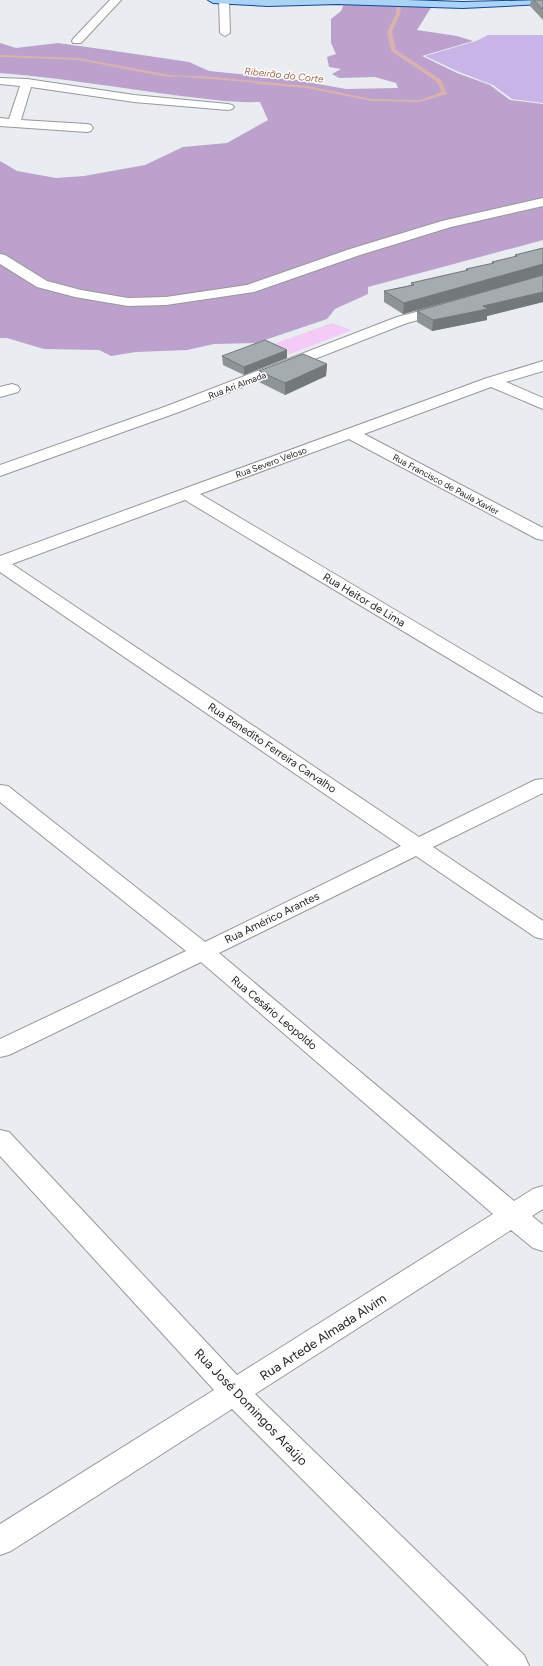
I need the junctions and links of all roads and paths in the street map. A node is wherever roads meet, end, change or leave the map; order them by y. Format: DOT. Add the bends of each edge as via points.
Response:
graph roads {
  1 [pos="116,0"];
  2 [pos="220,0"];
  3 [pos="321,0"];
  4 [pos="504,0"];
  5 [pos="340,1"];
  6 [pos="543,1"];
  7 [pos="432,4"];
  8 [pos="225,33"];
  9 [pos="77,41"];
  10 [pos="0,81"];
  11 [pos="26,82"];
  12 [pos="228,107"];
  13 [pos="0,122"];
  14 [pos="14,123"];
  15 [pos="87,128"];
  16 [pos="543,202"];
  17 [pos="0,258"];
  18 [pos="461,303"];
  19 [pos="543,366"];
  20 [pos="492,381"];
  21 [pos="543,404"];
  22 [pos="350,433"];
  23 [pos="3,465"];
  24 [pos="185,493"];
  25 [pos="543,535"];
  26 [pos="0,563"];
  27 [pos="543,708"];
  28 [pos="543,785"];
  29 [pos="0,790"];
  30 [pos="418,846"];
  31 [pos="543,932"];
  32 [pos="203,952"];
  33 [pos="0,1049"];
  34 [pos="0,1139"];
  35 [pos="543,1196"];
  36 [pos="512,1216"];
  37 [pos="543,1241"];
  38 [pos="235,1393"];
  39 [pos="0,1541"];
  40 [pos="512,1666"];
  1 -- 9 [label="street"];
  2 -- 5 [label="main road"];
  2 -- 8 [label="street"];
  3 -- 5 [label="main road"];
  4 -- 7 [label="main road"];
  5 -- 7 [label="main road"];
  6 -- 7 [label="main road" via="492,5"];
  10 -- 11 [label="street"];
  11 -- 12 [label="street" via="122,97"];
  11 -- 14 [label="street"];
  13 -- 14 [label="street"];
  14 -- 15 [label="street"];
  16 -- 17 [label="street" via="440,226 249,289 166,301 128,302 80,294 42,284"];
  18 -- 23 [label="street, Rua Ari Almada" via="402,320 173,409"];
  19 -- 20 [label="street, Rua Severo Veloso"];
  20 -- 21 [label="street"];
  20 -- 22 [label="street, Rua Severo Veloso"];
  22 -- 24 [label="street, Rua Severo Veloso"];
  22 -- 25 [label="street, Rua Francisco de Paula Xavier"];
  24 -- 26 [label="street, Rua Severo Veloso"];
  24 -- 27 [label="street, Rua Heitor de Lima"];
  26 -- 30 [label="street, Rua Benedito Ferreira Carvalho"];
  28 -- 30 [label="street, Rua Américo Arantes"];
  29 -- 32 [label="street, Rua Cesário Leopoldo"];
  30 -- 31 [label="street, Rua Benedito Ferreira Carvalho"];
  30 -- 32 [label="street, Rua Américo Arantes"];
  32 -- 33 [label="street, Rua Américo Arantes"];
  32 -- 36 [label="street, Rua Cesário Leopoldo"];
  34 -- 38 [label="street, Rua José Domingos Araújo"];
  35 -- 36 [label="street, Rua Artede Almada Alvim"];
  36 -- 37 [label="street, Rua Cesário Leopoldo"];
  36 -- 38 [label="street, Rua Artede Almada Alvim"];
  38 -- 39 [label="street, Rua Artede Almada Alvim"];
  38 -- 40 [label="street, Rua José Domingos Araújo"];
}
